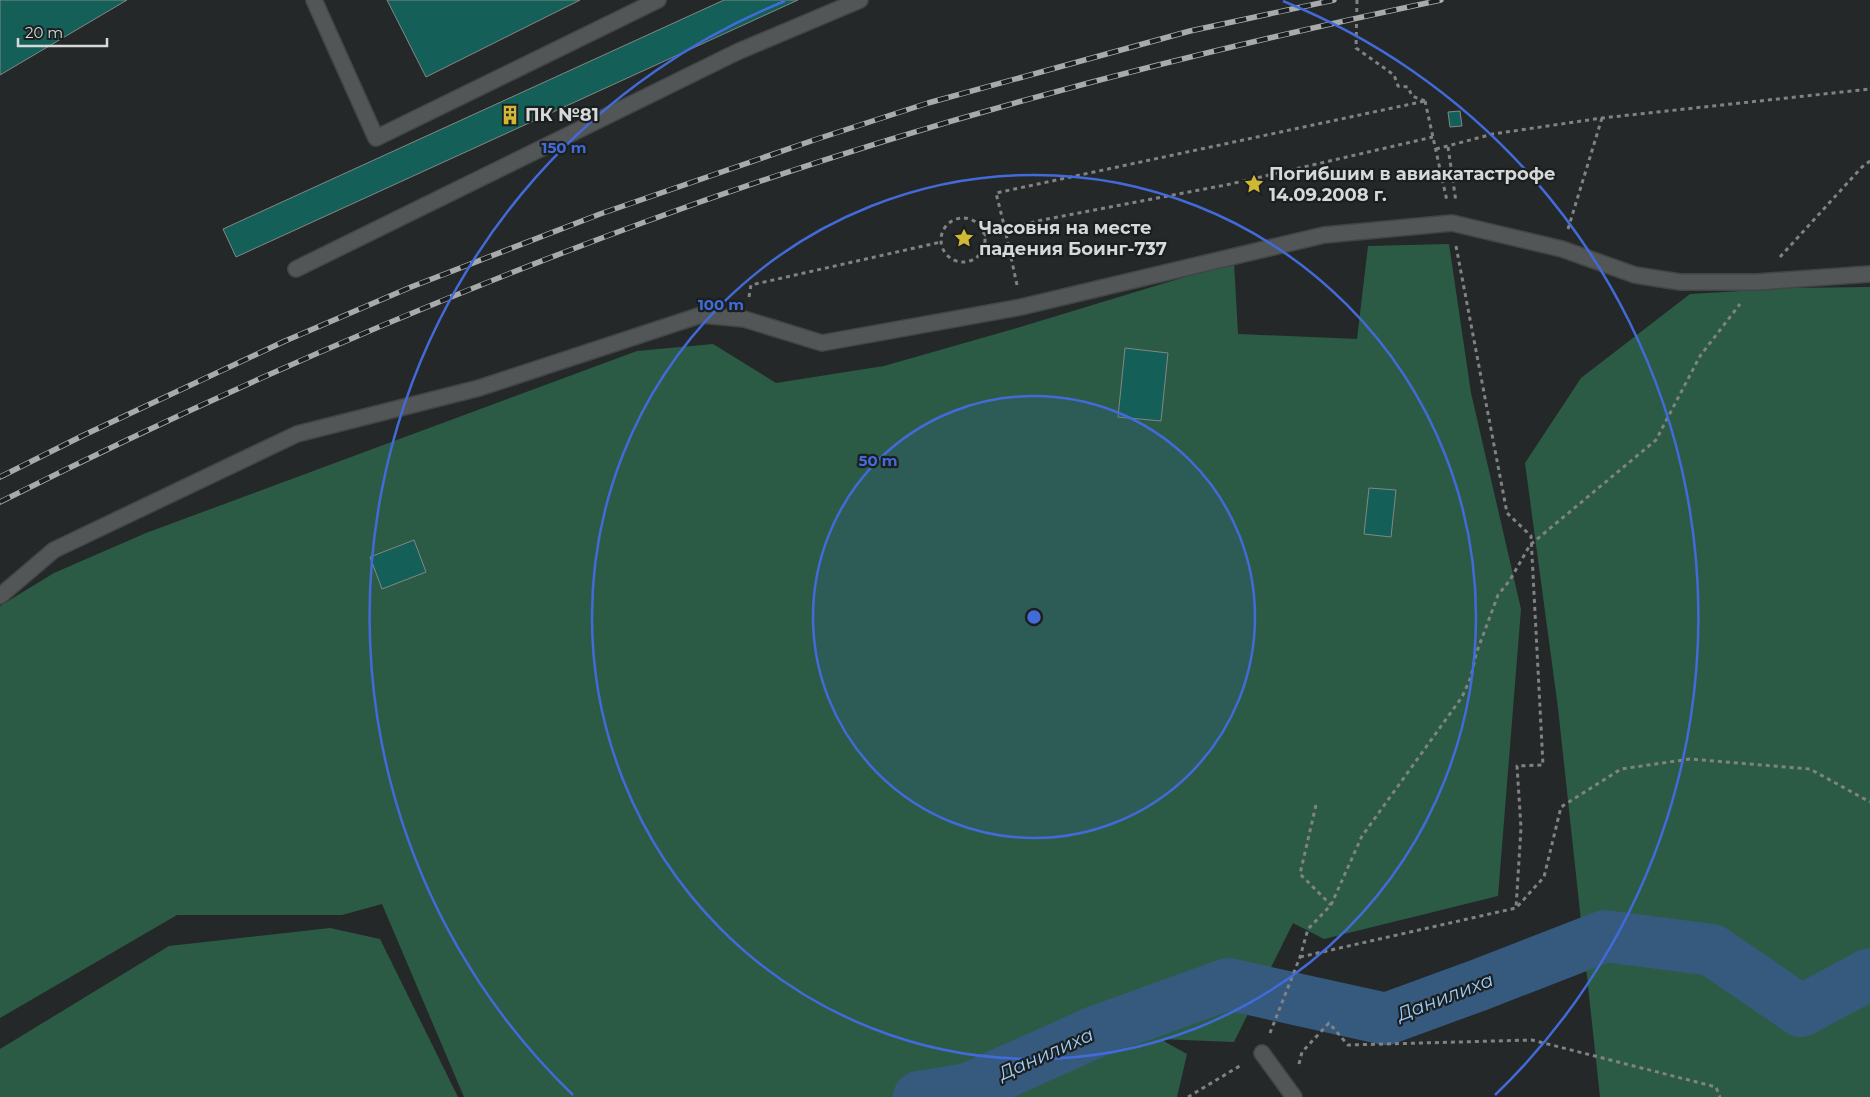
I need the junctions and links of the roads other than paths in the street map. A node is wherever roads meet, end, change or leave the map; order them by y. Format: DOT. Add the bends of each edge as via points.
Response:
graph roads {
  1 [pos="314,0"];
  2 [pos="658,0"];
  3 [pos="860,0"];
  4 [pos="296,269"];
  5 [pos="1870,274"];
  6 [pos="0,596"];
  7 [pos="1262,1053"];
  8 [pos="1293,1095"];
  1 -- 2 [label="street" via="376,138"];
  3 -- 4 [label="street" via="737,52"];
  5 -- 6 [label="street" via="1757,282 1680,282 1635,275 1562,249 1452,223 1324,235 1021,307 822,343 744,319 701,315 479,388 297,434 54,550"];
  7 -- 8 [label="street"];
}
